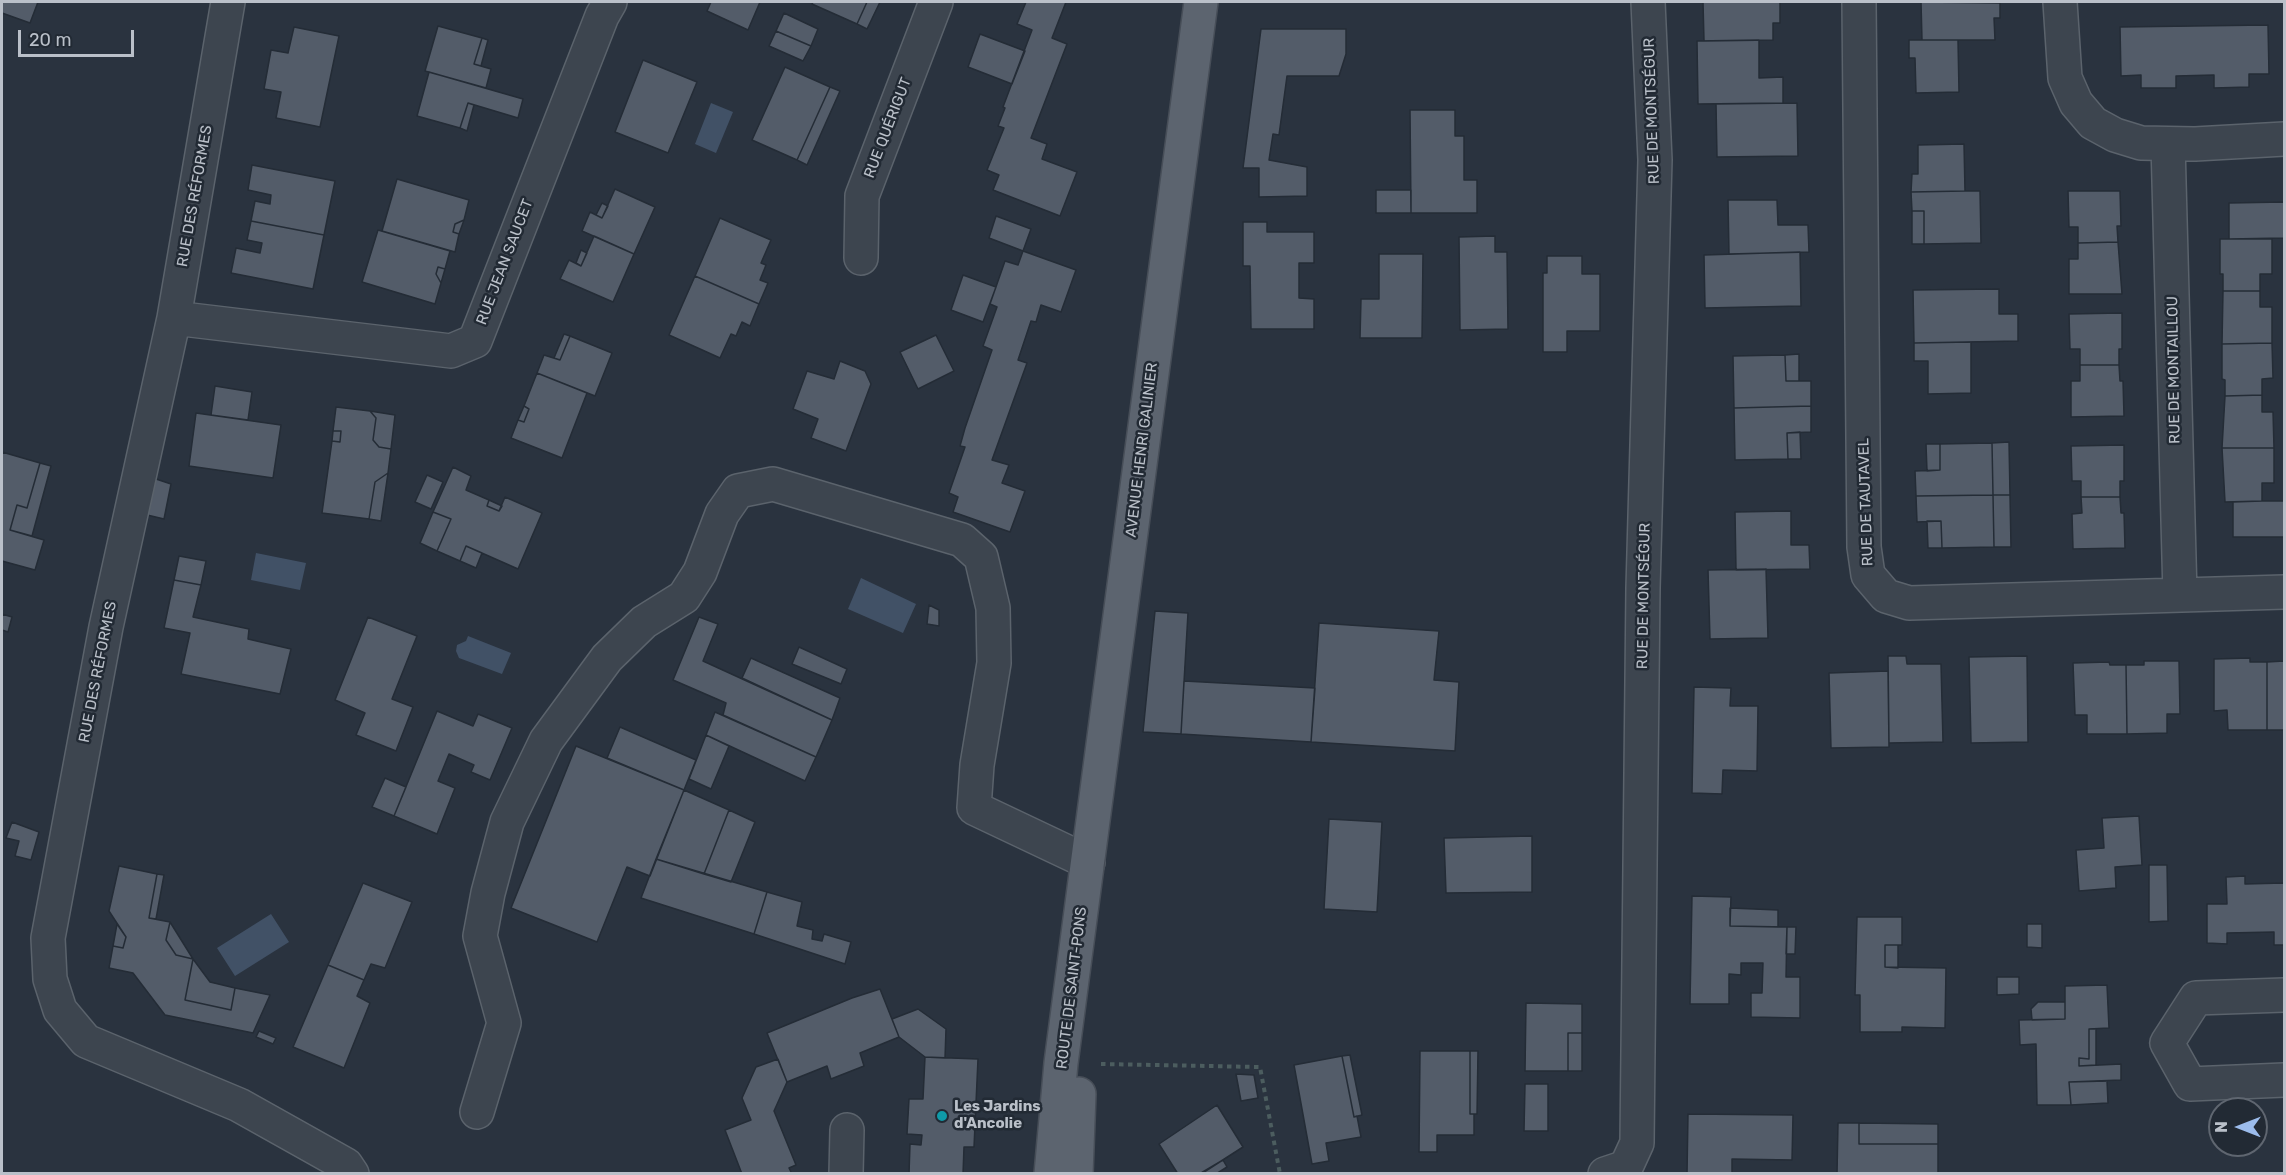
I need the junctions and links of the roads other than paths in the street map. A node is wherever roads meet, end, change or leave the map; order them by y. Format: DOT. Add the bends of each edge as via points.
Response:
graph roads {
  1 [pos="228,2"];
  2 [pos="610,2"];
  3 [pos="936,2"];
  4 [pos="1201,2"];
  5 [pos="1648,2"];
  6 [pos="1859,2"];
  7 [pos="2060,2"];
  8 [pos="2284,139"];
  9 [pos="2168,144"];
  10 [pos="861,258"];
  11 [pos="174,318"];
  12 [pos="2284,592"];
  13 [pos="2180,595"];
  14 [pos="1088,862"];
  15 [pos="1083,898"];
  16 [pos="2284,995"];
  17 [pos="2284,1080"];
  18 [pos="477,1112"];
  19 [pos="847,1130"];
  20 [pos="352,1173"];
  21 [pos="846,1173"];
  22 [pos="1051,1173"];
  23 [pos="1076,1173"];
  24 [pos="1605,1173"];
  1 -- 11 [label="street, RUE DES RÉFORMES"];
  2 -- 11 [label="street, RUE JEAN SAUCET" via="475,341 451,351"];
  3 -- 10 [label="street, RUE QUÉRIGUT" via="862,196"];
  4 -- 14 [label="main road, AVENUE HENRI GALINIER"];
  5 -- 24 [label="street, RUE DE MONTSÉGUR" via="1655,159 1643,588 1637,1143 1626,1167"];
  6 -- 13 [label="street, RUE DE TAUTAVEL" via="1864,547 1868,575 1886,596 1910,603"];
  7 -- 9 [label="street" via="2065,78 2076,103 2093,123 2115,135 2141,143"];
  8 -- 9 [label="street"];
  9 -- 13 [label="street, RUE DE MONTAILLOU"];
  11 -- 20 [label="street, RUE DES RÉFORMES" via="101,650 48,938 50,980 60,1010 86,1041 239,1105 346,1165"];
  12 -- 13 [label="street, RUE DE TAUTAVEL"];
  14 -- 15 [label="main road, AVENUE HENRI GALINIER"];
  14 -- 18 [label="street" via="974,808 994,663 993,608 981,557 962,540 773,484 738,491 722,514 700,572 684,597 644,622 608,658 546,741 507,822 480,936 504,1023"];
  15 -- 22 [label="main road, ROUTE DE SAINT-PONS"];
  15 -- 23 [label="main road, ROUTE DE SAINT-PONS"];
  16 -- 17 [label="street" via="2196,998 2167,1043 2190,1084"];
  19 -- 21 [label="street"];
}
